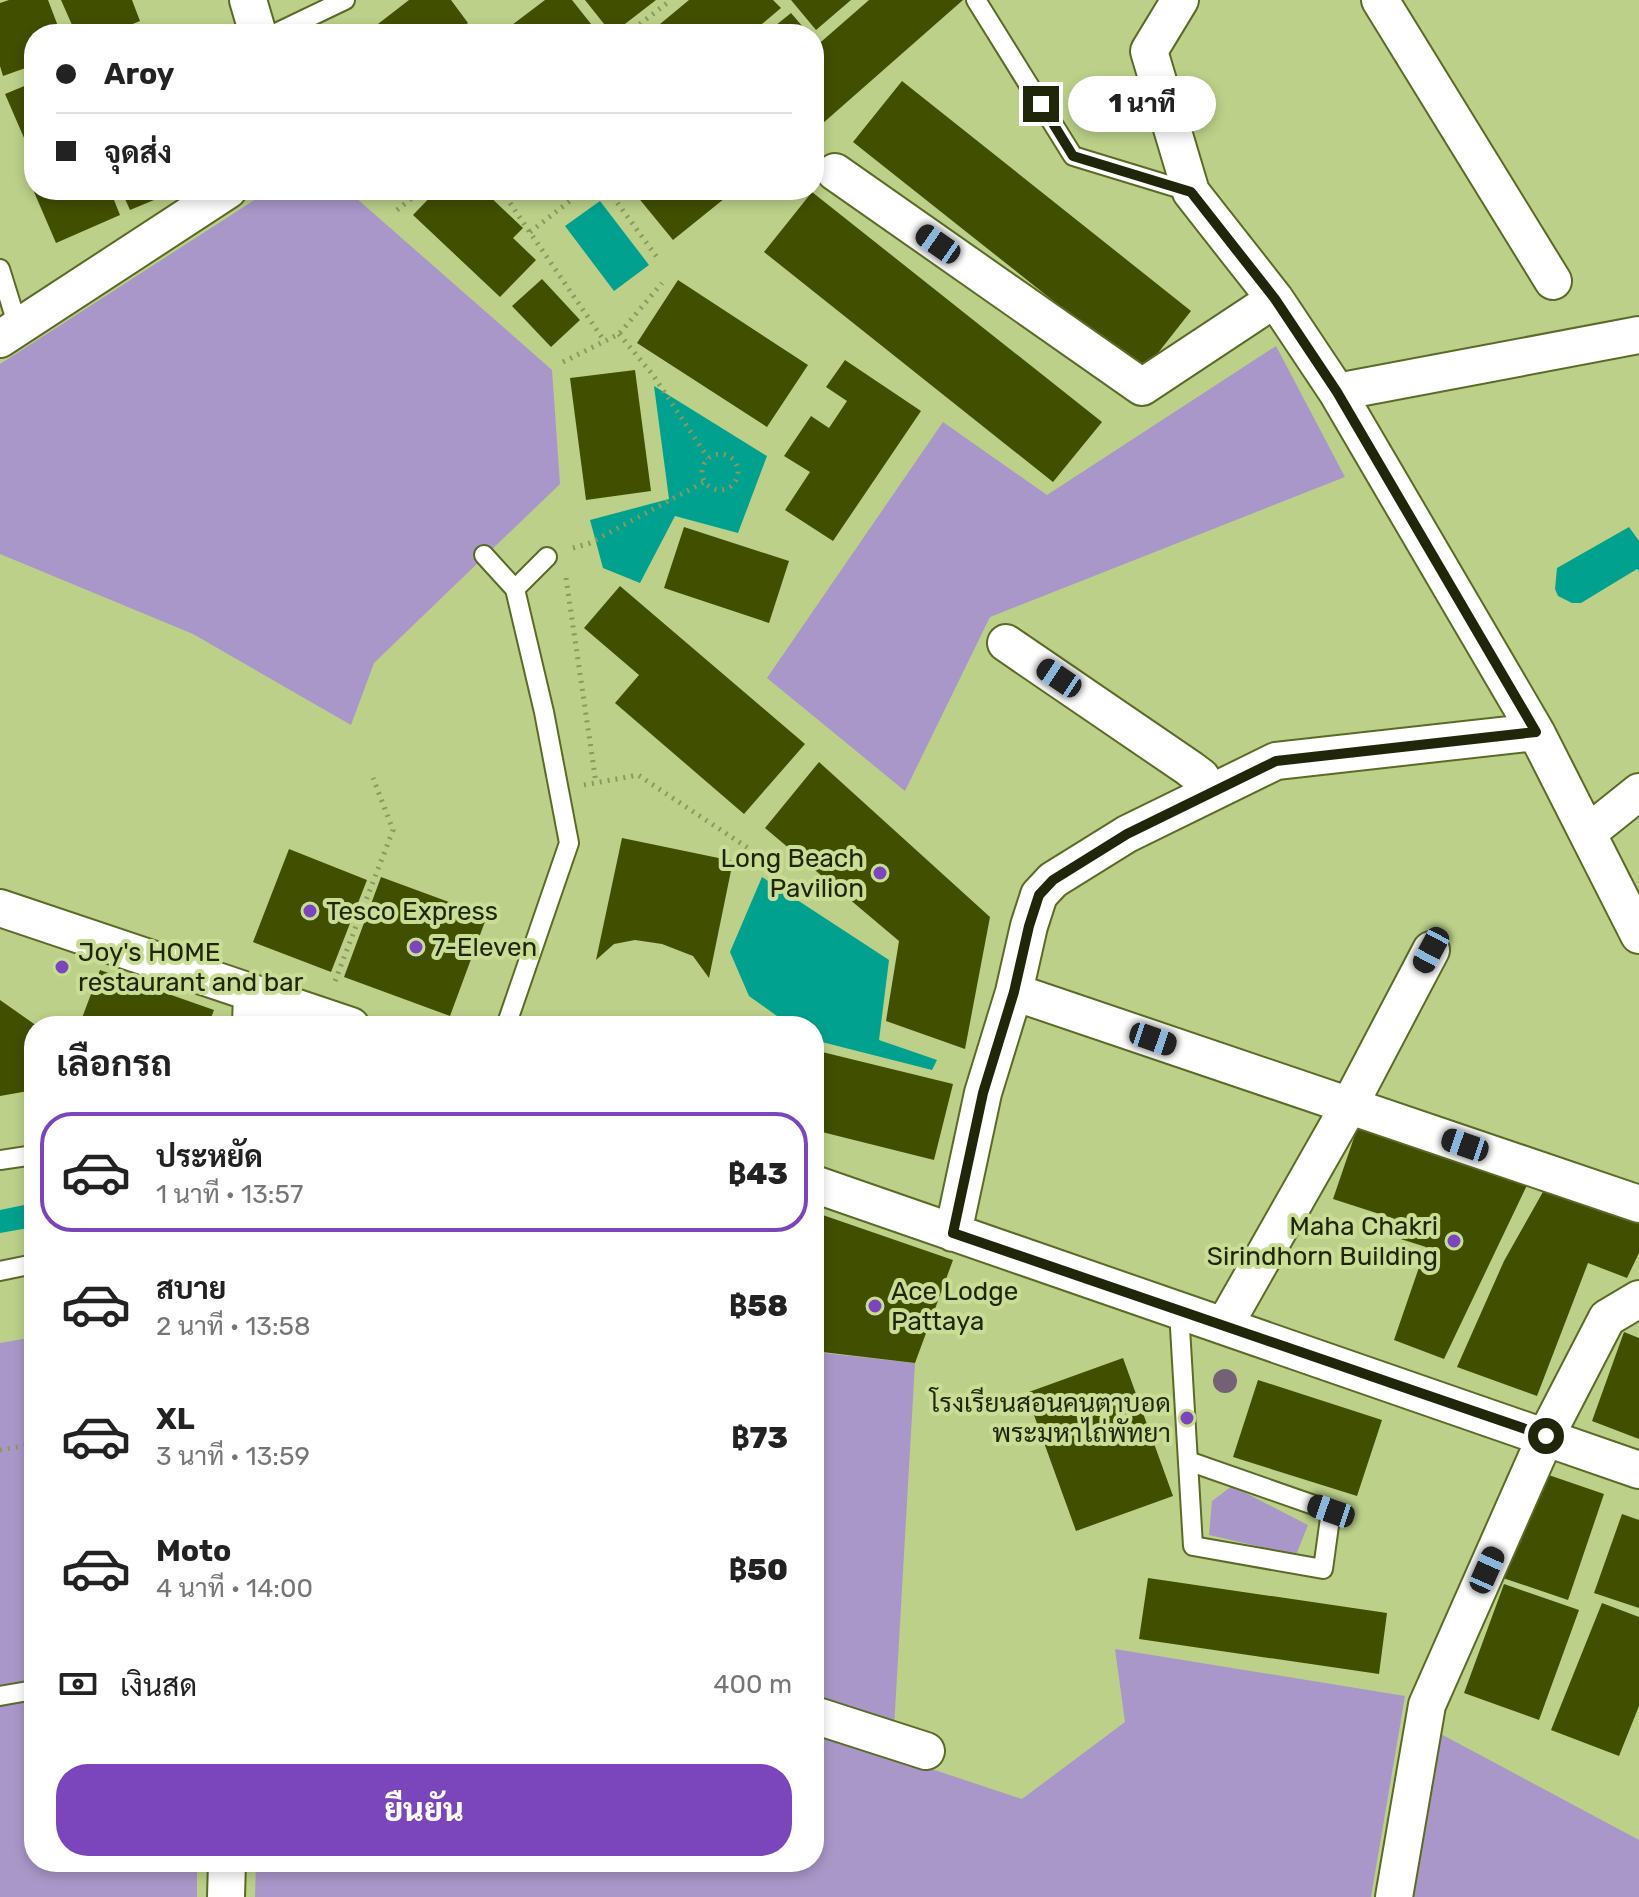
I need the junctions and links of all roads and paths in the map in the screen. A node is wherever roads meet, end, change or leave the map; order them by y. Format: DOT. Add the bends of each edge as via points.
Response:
graph roads {
  1 [pos="248,0"];
  2 [pos="345,0"];
  3 [pos="671,0"];
  4 [pos="976,0"];
  5 [pos="1180,0"];
  6 [pos="1380,0"];
  7 [pos="255,24"];
  8 [pos="295,24"];
  9 [pos="640,24"];
  10 [pos="835,172"];
  11 [pos="1191,192"];
  12 [pos="213,200"];
  13 [pos="410,200"];
  14 [pos="508,200"];
  15 [pos="571,200"];
  16 [pos="615,200"];
  17 [pos="397,210"];
  18 [pos="530,232"];
  19 [pos="659,260"];
  20 [pos="0,269"];
  21 [pos="1553,281"];
  22 [pos="662,283"];
  23 [pos="1275,299"];
  24 [pos="9,333"];
  25 [pos="619,334"];
  26 [pos="1639,335"];
  27 [pos="605,342"];
  28 [pos="563,362"];
  29 [pos="1337,392"];
  30 [pos="708,458"];
  31 [pos="704,482"];
  32 [pos="590,543"];
  33 [pos="484,555"];
  34 [pos="547,557"];
  35 [pos="565,566"];
  36 [pos="515,589"];
  37 [pos="1006,643"];
  38 [pos="1536,732"];
  39 [pos="373,778"];
  40 [pos="596,783"];
  41 [pos="559,790"];
  42 [pos="1209,792"];
  43 [pos="1639,792"];
  44 [pos="1589,832"];
  45 [pos="748,848"];
  46 [pos="0,908"];
  47 [pos="1639,935"];
  48 [pos="1431,950"];
  49 [pos="1014,992"];
  50 [pos="251,1010"];
  51 [pos="297,1016"];
  52 [pos="337,1016"];
  53 [pos="509,1016"];
  54 [pos="1349,1106"];
  55 [pos="24,1156"];
  56 [pos="0,1160"];
  57 [pos="824,1188"];
  58 [pos="1639,1204"];
  59 [pos="953,1233"];
  60 [pos="24,1266"];
  61 [pos="0,1271"];
  62 [pos="1639,1299"];
  63 [pos="1179,1311"];
  64 [pos="1224,1326"];
  65 [pos="1546,1436"];
  66 [pos="24,1446"];
  67 [pos="0,1450"];
  68 [pos="1188,1461"];
  69 [pos="1639,1470"];
  70 [pos="24,1692"];
  71 [pos="0,1696"];
  72 [pos="824,1718"];
  73 [pos="926,1751"];
  74 [pos="227,1872"];
  75 [pos="226,1897"];
  76 [pos="1394,1897"];
  1 -- 7 [label="street"];
  2 -- 8 [label="lane"];
  3 -- 9 [label="path"];
  4 -- 11 [label="lane" via="1073,156"];
  5 -- 11 [label="street" via="1149,51"];
  6 -- 21 [label="street"];
  10 -- 23 [label="street" via="1142,387"];
  11 -- 23 [label="street"];
  12 -- 24 [label="street"];
  13 -- 17 [label="path"];
  14 -- 18 [label="path"];
  15 -- 18 [label="path"];
  16 -- 19 [label="path"];
  18 -- 27 [label="path"];
  20 -- 24 [label="lane"];
  22 -- 25 [label="path"];
  23 -- 29 [label="street"];
  25 -- 27 [label="path"];
  25 -- 30 [label="path"];
  26 -- 29 [label="street"];
  27 -- 28 [label="path"];
  29 -- 38 [label="street"];
  30 -- 31 [label="path" via="701,470"];
  30 -- 31 [label="path" via="732,457 737,481 727,490 714,490"];
  31 -- 32 [label="path"];
  33 -- 36 [label="lane"];
  34 -- 36 [label="lane"];
  35 -- 40 [label="path"];
  36 -- 41 [label="lane"];
  37 -- 42 [label="street" via="1189,768"];
  38 -- 42 [label="street" via="1276,761"];
  38 -- 44 [label="street"];
  39 -- 52 [label="path" via="393,830"];
  40 -- 41 [label="path"];
  40 -- 45 [label="path" via="638,775"];
  41 -- 53 [label="lane" via="569,843"];
  42 -- 49 [label="street" via="1053,880 1039,895"];
  43 -- 44 [label="street"];
  44 -- 47 [label="street"];
  46 -- 50 [label="street"];
  48 -- 54 [label="street"];
  49 -- 54 [label="street"];
  49 -- 59 [label="street" via="983,1093"];
  50 -- 51 [label="street"];
  54 -- 58 [label="street"];
  54 -- 64 [label="street"];
  55 -- 56 [label="lane"];
  57 -- 59 [label="street"];
  59 -- 63 [label="street"];
  60 -- 61 [label="lane"];
  62 -- 65 [label="street" via="1607,1318"];
  63 -- 64 [label="street"];
  63 -- 68 [label="lane"];
  64 -- 65 [label="street"];
  65 -- 69 [label="street"];
  65 -- 76 [label="street" via="1427,1705"];
  66 -- 67 [label="path"];
  68 -- 68 [label="lane" via="1193,1546 1323,1569 1331,1511"];
  70 -- 71 [label="lane"];
  72 -- 73 [label="street"];
  74 -- 75 [label="street"];
}
